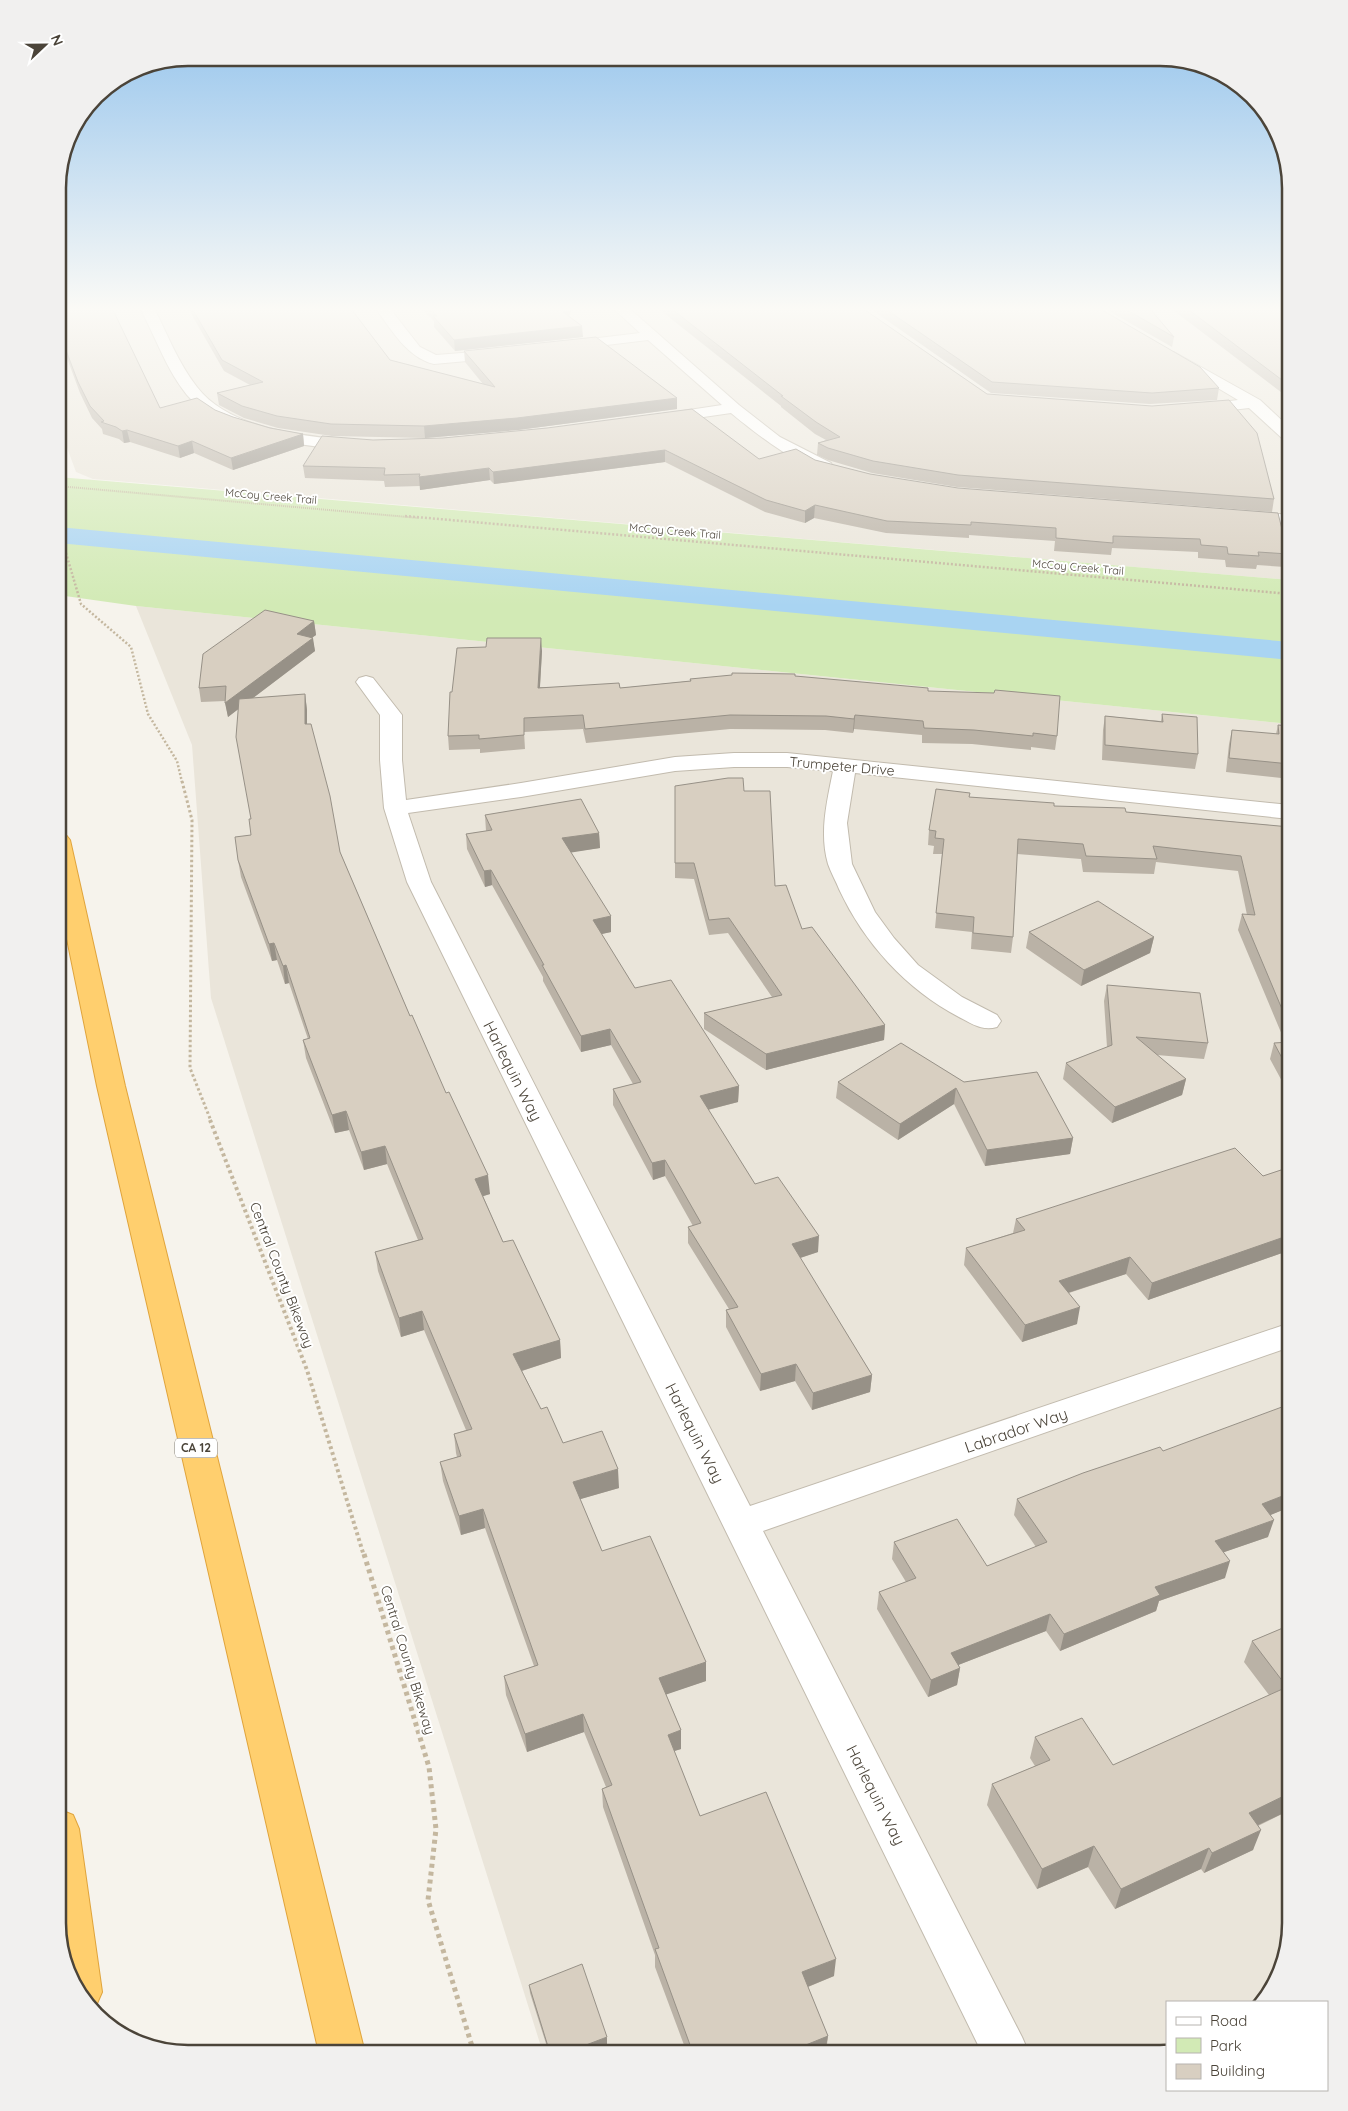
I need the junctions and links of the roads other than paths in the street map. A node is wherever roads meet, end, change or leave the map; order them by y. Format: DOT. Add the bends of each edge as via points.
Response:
graph roads {
  1 [pos="734,408"];
  2 [pos="211,409"];
  3 [pos="730,409"];
  4 [pos="1198,409"];
  5 [pos="1261,409"];
  6 [pos="1182,410"];
  7 [pos="646,420"];
  8 [pos="1282,428"];
  9 [pos="373,446"];
  10 [pos="837,471"];
  11 [pos="1225,515"];
  12 [pos="1282,519"];
  13 [pos="366,682"];
  14 [pos="845,765"];
  15 [pos="395,808"];
  16 [pos="1282,811"];
  17 [pos="67,880"];
  18 [pos="988,1020"];
  19 [pos="1282,1338"];
  20 [pos="740,1524"];
  21 [pos="66,1888"];
  22 [pos="77,1973"];
  23 [pos="340,2044"];
  24 [pos="1001,2045"];
  1 -- 10 [label="street" via="774,440 821,466"];
  2 -- 9 [label="street" via="234,421 271,433 311,441"];
  3 -- 7 [label="street"];
  4 -- 6 [label="street"];
  5 -- 8 [label="street"];
  11 -- 12 [label="street"];
  13 -- 15 [label="street, Harlequin Way" via="391,715"];
  14 -- 15 [label="street, Trumpeter Drive" via="787,760 675,764"];
  14 -- 16 [label="street, Trumpeter Drive"];
  14 -- 18 [label="street" via="835,823 840,864 863,913 909,970 953,1004"];
  15 -- 20 [label="street, Harlequin Way" via="418,882"];
  17 -- 23 [label="highway, CA 12" via="111,1086"];
  19 -- 20 [label="street, Labrador Way"];
  20 -- 24 [label="street, Harlequin Way"];
  21 -- 22 [label="highway"];
}
